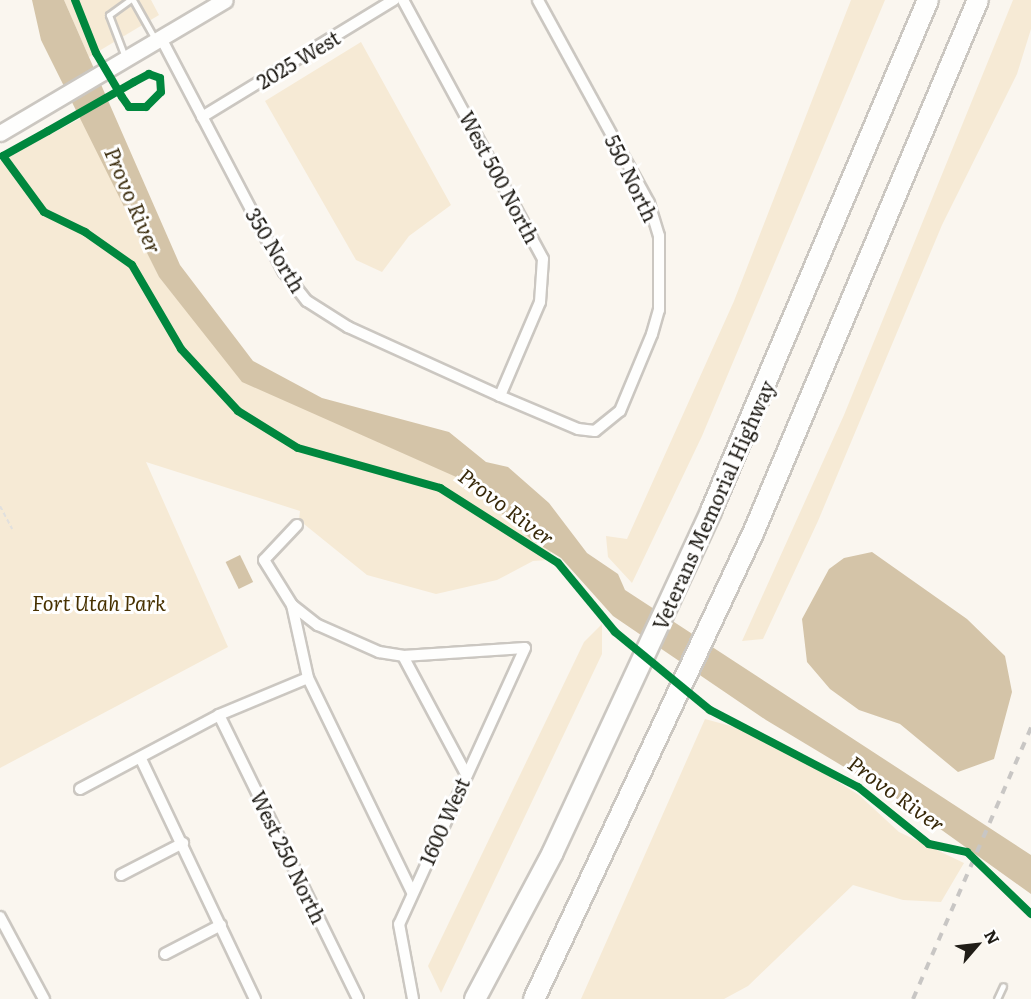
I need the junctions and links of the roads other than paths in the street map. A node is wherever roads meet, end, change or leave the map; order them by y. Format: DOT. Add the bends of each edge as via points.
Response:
graph roads {
  1 [pos="131,0"];
  2 [pos="225,0"];
  3 [pos="394,0"];
  4 [pos="403,0"];
  5 [pos="538,0"];
  6 [pos="928,0"];
  7 [pos="978,0"];
  8 [pos="160,42"];
  9 [pos="124,62"];
  10 [pos="202,117"];
  11 [pos="0,133"];
  12 [pos="500,396"];
  13 [pos="297,525"];
  14 [pos="292,604"];
  15 [pos="403,656"];
  16 [pos="308,678"];
  17 [pos="219,715"];
  18 [pos="141,759"];
  19 [pos="465,772"];
  20 [pos="80,789"];
  21 [pos="183,843"];
  22 [pos="120,875"];
  23 [pos="412,892"];
  24 [pos="0,917"];
  25 [pos="221,925"];
  26 [pos="165,954"];
  27 [pos="1004,986"];
  28 [pos="44,999"];
  29 [pos="255,999"];
  30 [pos="358,999"];
  31 [pos="413,999"];
  32 [pos="476,999"];
  33 [pos="534,999"];
  34 [pos="997,999"];
  1 -- 8 [label="lane"];
  1 -- 9 [label="lane" via="109,15"];
  2 -- 8 [label="main road"];
  3 -- 10 [label="street, 2025 West"];
  4 -- 12 [label="street, West 500 North" via="543,259 540,302"];
  5 -- 12 [label="street, 550 North" via="649,203 660,254 659,310 620,411 594,431 578,429"];
  6 -- 32 [label="highway, Veterans Memorial Highway" via="677,587 553,852"];
  7 -- 33 [label="highway" via="714,616"];
  8 -- 9 [label="main road"];
  8 -- 10 [label="street, 350 North"];
  9 -- 11 [label="main road"];
  10 -- 12 [label="street, 350 North" via="284,272 307,301 348,327"];
  13 -- 14 [label="street" via="264,560"];
  14 -- 15 [label="street" via="318,625 352,643"];
  14 -- 16 [label="street"];
  15 -- 19 [label="street"];
  15 -- 19 [label="street, 1600 West" via="525,648"];
  16 -- 17 [label="street"];
  16 -- 23 [label="street"];
  17 -- 18 [label="street"];
  17 -- 30 [label="street, West 250 North"];
  18 -- 20 [label="street"];
  18 -- 21 [label="street"];
  19 -- 23 [label="street, 1600 West"];
  21 -- 22 [label="street"];
  21 -- 25 [label="street"];
  23 -- 31 [label="street, 1600 West" via="397,932"];
  24 -- 28 [label="street"];
  25 -- 26 [label="street"];
  25 -- 29 [label="street"];
  27 -- 34 [label="lane"];
}
